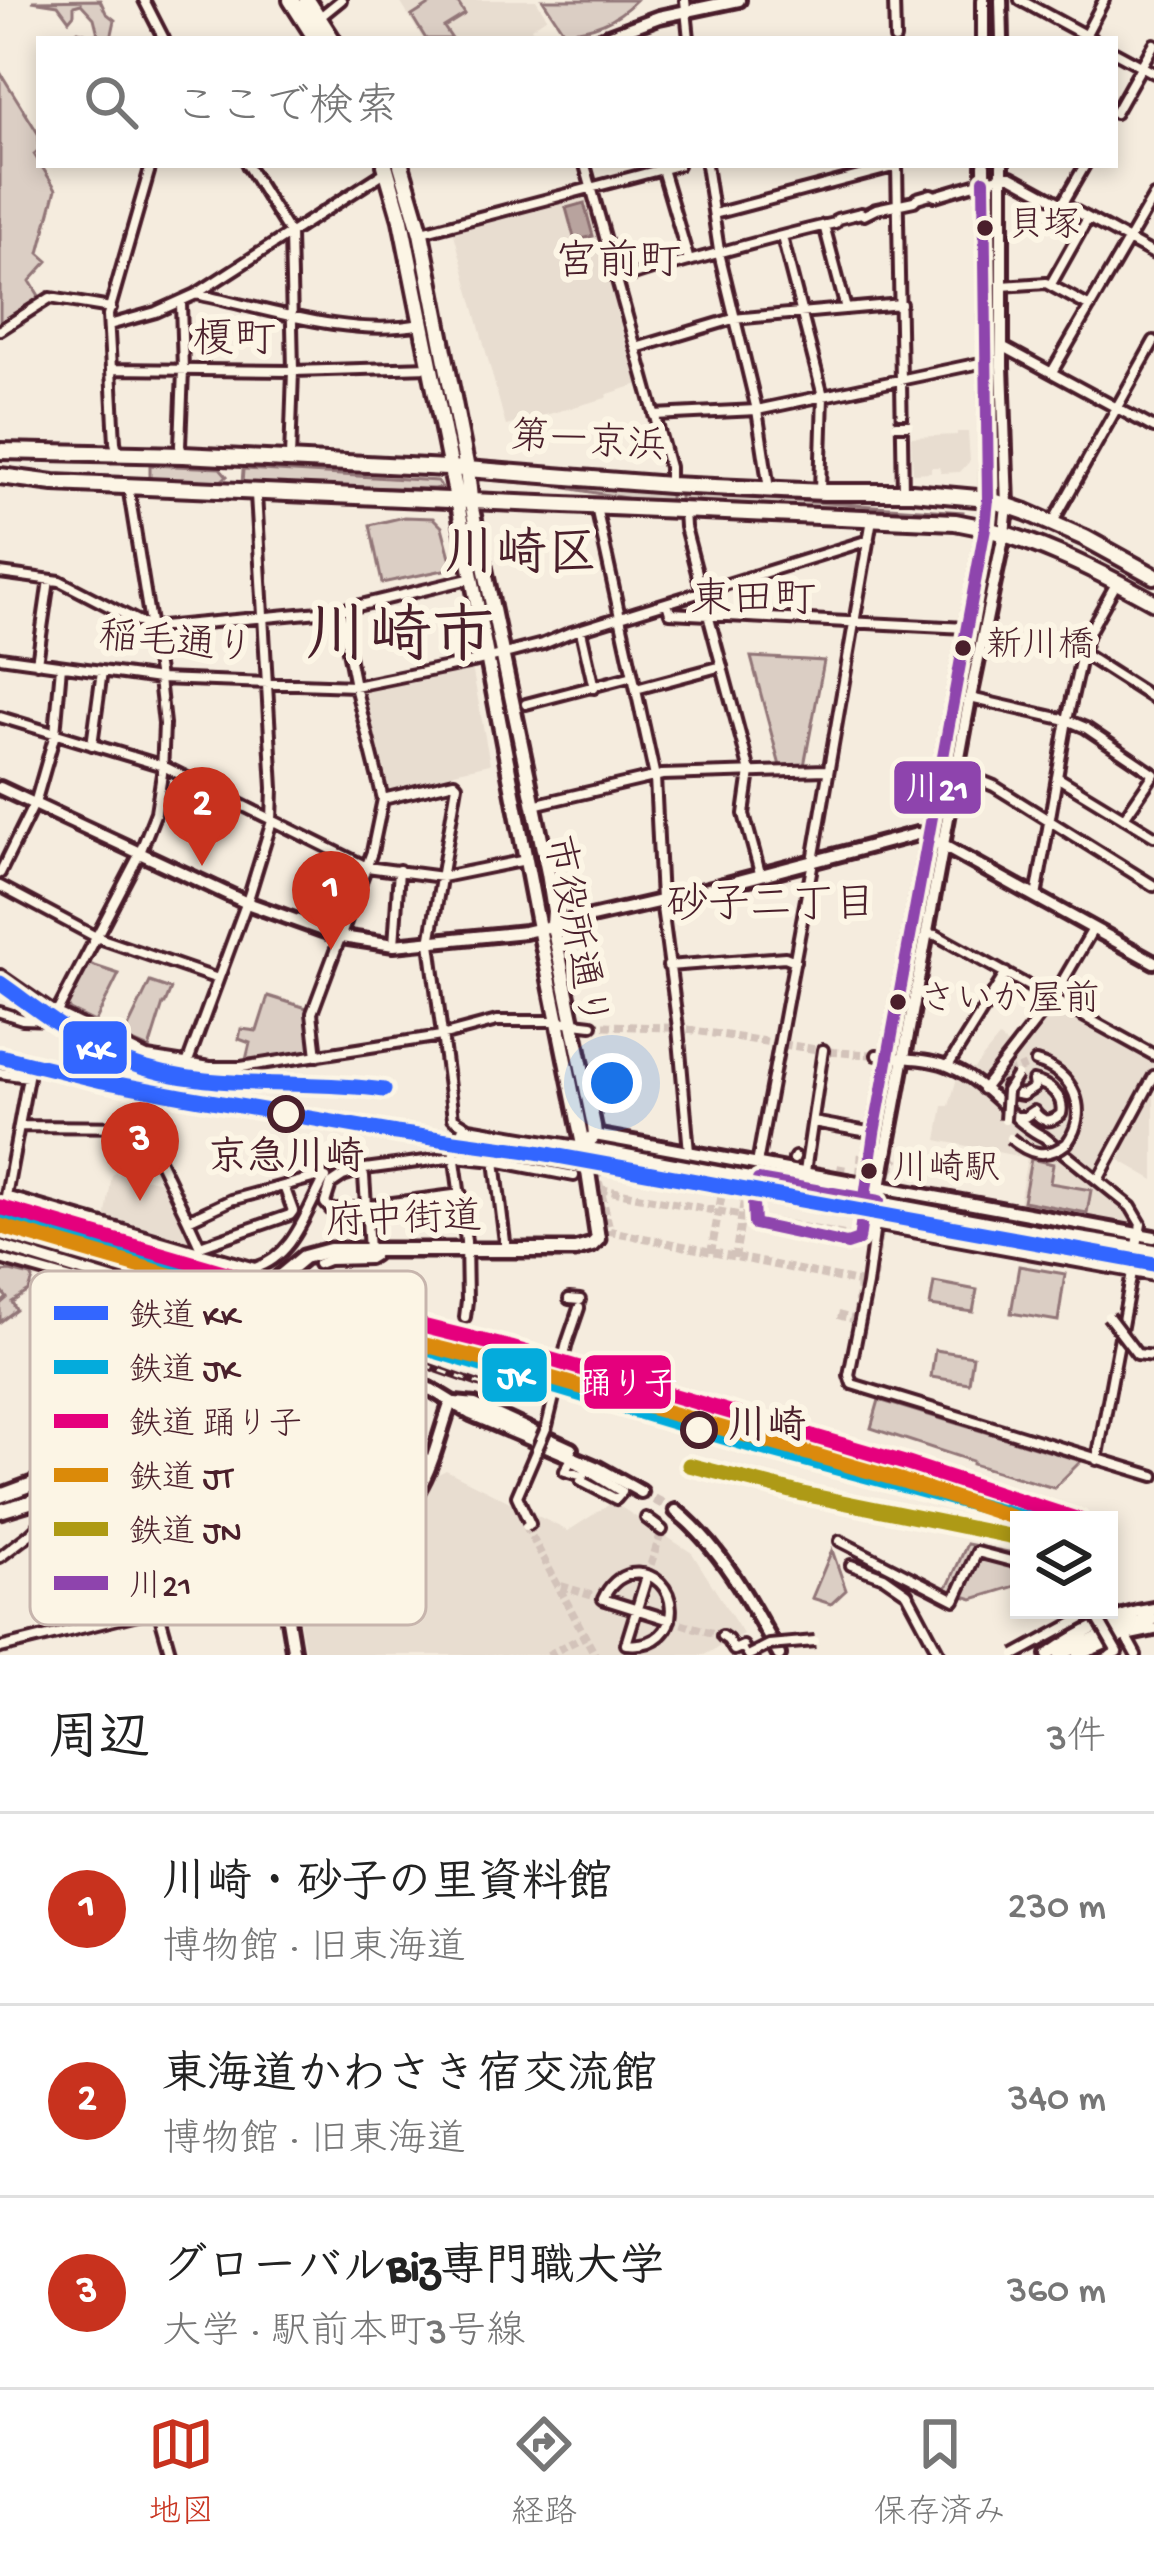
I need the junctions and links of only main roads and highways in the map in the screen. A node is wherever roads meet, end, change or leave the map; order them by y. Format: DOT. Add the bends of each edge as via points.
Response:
graph roads {
  1 [pos="291,0"];
  2 [pos="307,0"];
  3 [pos="314,36"];
  4 [pos="331,36"];
  5 [pos="393,168"];
  6 [pos="394,168"];
  7 [pos="0,447"];
  8 [pos="118,454"];
  9 [pos="138,455"];
  10 [pos="214,457"];
  11 [pos="459,469"];
  12 [pos="0,476"];
  13 [pos="54,483"];
  14 [pos="0,485"];
  15 [pos="121,486"];
  16 [pos="218,490"];
  17 [pos="464,499"];
  18 [pos="1154,576"];
  19 [pos="1154,602"];
  20 [pos="518,770"];
  21 [pos="547,927"];
  22 [pos="583,1147"];
  23 [pos="287,1271"];
  24 [pos="30,1485"];
  25 [pos="0,1496"];
  26 [pos="30,1502"];
  27 [pos="0,1511"];
  1 -- 3 [label="highway"];
  2 -- 4 [label="highway" via="325,15"];
  5 -- 11 [label="highway"];
  6 -- 11 [label="highway" via="421,232"];
  7 -- 8 [label="highway, 第一京浜"];
  8 -- 9 [label="highway, 第一京浜"];
  8 -- 15 [label="highway"];
  9 -- 10 [label="highway, 第一京浜"];
  9 -- 15 [label="highway"];
  10 -- 11 [label="highway, 第一京浜"];
  10 -- 16 [label="highway" via="234,474"];
  11 -- 17 [label="highway"];
  11 -- 18 [label="highway, 第一京浜" via="988,499"];
  12 -- 13 [label="highway, 第一京浜"];
  13 -- 14 [label="highway"];
  13 -- 15 [label="highway, 第一京浜"];
  15 -- 16 [label="highway, 第一京浜"];
  16 -- 17 [label="highway, 第一京浜"];
  17 -- 19 [label="highway, 第一京浜" via="955,522 1004,534"];
  17 -- 20 [label="main road, 市役所通り" via="488,658"];
  17 -- 20 [label="main road, 市役所通り" via="504,654"];
  20 -- 21 [label="main road, 市役所通り" via="526,860"];
  20 -- 21 [label="main road, 市役所通り" via="553,904"];
  21 -- 22 [label="main road, 市役所通り"];
  21 -- 22 [label="main road, 市役所通り" via="596,1135"];
  22 -- 23 [label="main road, 府中街道" via="596,1242 575,1250 321,1251"];
  24 -- 25 [label="main road"];
  26 -- 27 [label="main road"];
}
